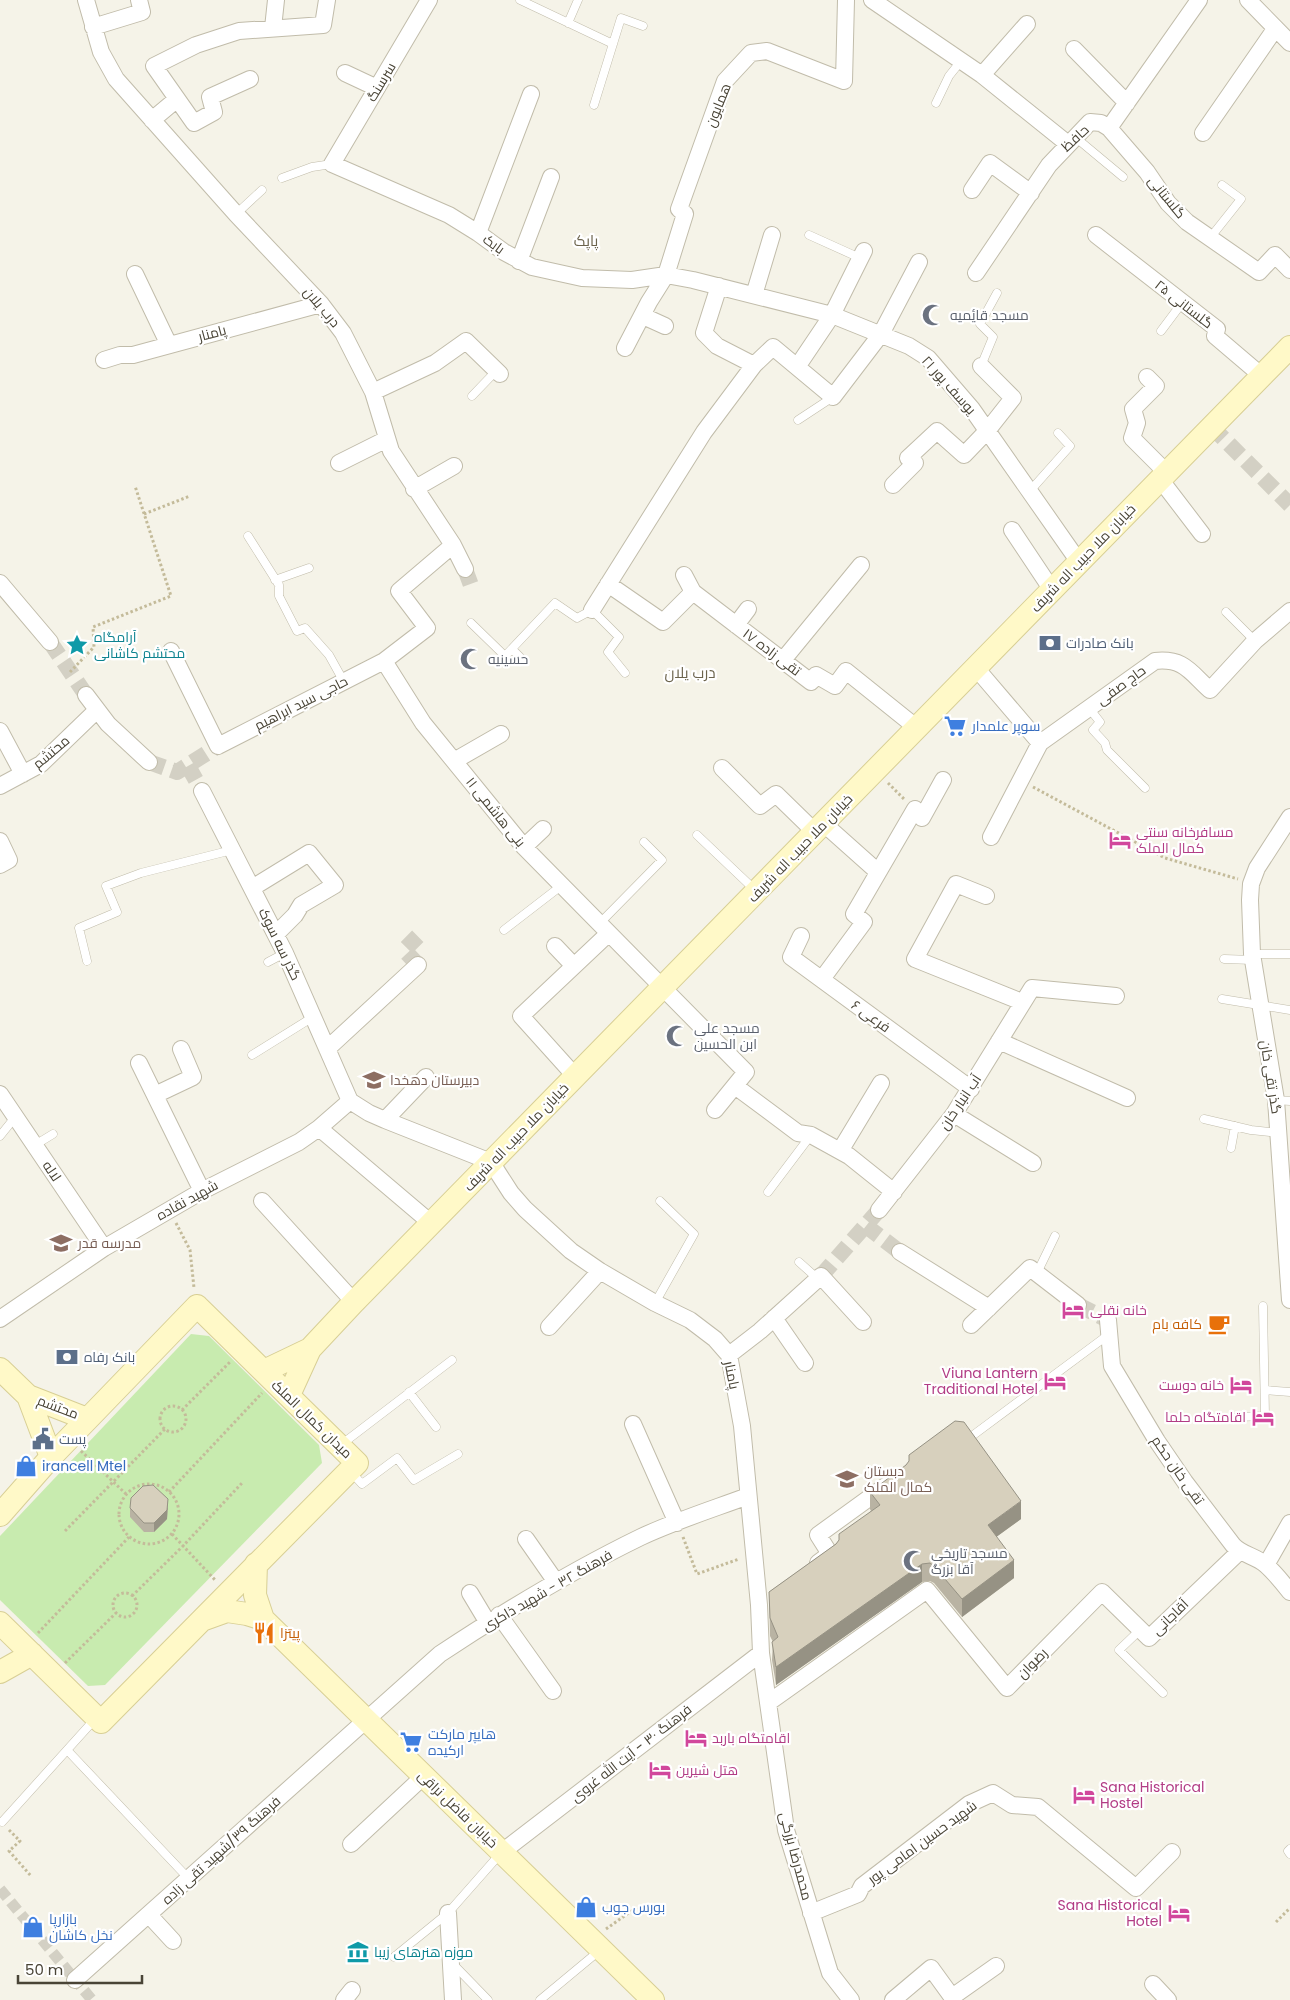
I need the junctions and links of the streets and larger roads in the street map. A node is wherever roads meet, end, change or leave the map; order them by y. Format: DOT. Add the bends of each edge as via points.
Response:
graph roads {
  1 [pos="86,0"];
  2 [pos="139,0"];
  3 [pos="276,0"];
  4 [pos="327,0"];
  5 [pos="429,0"];
  6 [pos="846,0"];
  7 [pos="872,0"];
  8 [pos="1199,0"];
  9 [pos="1248,0"];
  10 [pos="892,5"];
  11 [pos="1027,24"];
  12 [pos="93,27"];
  13 [pos="273,28"];
  14 [pos="1275,29"];
  15 [pos="1290,44"];
  16 [pos="1074,49"];
  17 [pos="345,73"];
  18 [pos="982,75"];
  19 [pos="250,79"];
  20 [pos="377,88"];
  21 [pos="531,94"];
  22 [pos="177,99"];
  23 [pos="1128,103"];
  24 [pos="152,120"];
  25 [pos="1110,128"];
  26 [pos="1202,133"];
  27 [pos="1071,140"];
  28 [pos="332,164"];
  29 [pos="552,177"];
  30 [pos="972,190"];
  31 [pos="1031,193"];
  32 [pos="478,233"];
  33 [pos="772,235"];
  34 [pos="1096,235"];
  35 [pos="862,255"];
  36 [pos="519,261"];
  37 [pos="919,262"];
  38 [pos="1290,270"];
  39 [pos="976,273"];
  40 [pos="135,274"];
  41 [pos="666,275"];
  42 [pos="719,286"];
  43 [pos="754,295"];
  44 [pos="321,304"];
  45 [pos="643,316"];
  46 [pos="832,316"];
  47 [pos="665,326"];
  48 [pos="881,334"];
  49 [pos="168,345"];
  50 [pos="1290,347"];
  51 [pos="625,348"];
  52 [pos="104,360"];
  53 [pos="754,365"];
  54 [pos="982,366"];
  55 [pos="797,367"];
  56 [pos="498,372"];
  57 [pos="1262,376"];
  58 [pos="1147,377"];
  59 [pos="374,392"];
  60 [pos="987,431"];
  61 [pos="387,439"];
  62 [pos="339,463"];
  63 [pos="454,466"];
  64 [pos="1164,476"];
  65 [pos="893,485"];
  66 [pos="414,489"];
  67 [pos="1012,530"];
  68 [pos="1202,534"];
  69 [pos="453,545"];
  70 [pos="1079,562"];
  71 [pos="861,565"];
  72 [pos="465,569"];
  73 [pos="684,575"];
  74 [pos="0,583"];
  75 [pos="608,584"];
  76 [pos="1052,590"];
  77 [pos="693,592"];
  78 [pos="748,609"];
  79 [pos="592,610"];
  80 [pos="1290,611"];
  81 [pos="736,625"];
  82 [pos="50,642"];
  83 [pos="170,651"];
  84 [pos="783,660"];
  85 [pos="384,661"];
  86 [pos="976,668"];
  87 [pos="86,695"];
  88 [pos="97,710"];
  89 [pos="917,728"];
  90 [pos="0,731"];
  91 [pos="501,734"];
  92 [pos="1040,743"];
  93 [pos="454,761"];
  94 [pos="149,762"];
  95 [pos="722,768"];
  96 [pos="23,774"];
  97 [pos="943,780"];
  98 [pos="0,786"];
  99 [pos="202,791"];
  100 [pos="1290,816"];
  101 [pos="819,828"];
  102 [pos="544,829"];
  103 [pos="991,837"];
  104 [pos="0,841"];
  105 [pos="524,847"];
  106 [pos="0,865"];
  107 [pos="878,872"];
  108 [pos="252,888"];
  109 [pos="986,896"];
  110 [pos="603,929"];
  111 [pos="276,934"];
  112 [pos="801,936"];
  113 [pos="555,946"];
  114 [pos="418,964"];
  115 [pos="574,966"];
  116 [pos="822,979"];
  117 [pos="662,988"];
  118 [pos="1027,995"];
  119 [pos="1116,996"];
  120 [pos="999,1041"];
  121 [pos="181,1049"];
  122 [pos="327,1049"];
  123 [pos="139,1063"];
  124 [pos="575,1076"];
  125 [pos="426,1078"];
  126 [pos="881,1083"];
  127 [pos="734,1086"];
  128 [pos="971,1089"];
  129 [pos="0,1094"];
  130 [pos="155,1094"];
  131 [pos="1127,1098"];
  132 [pos="350,1101"];
  133 [pos="1283,1101"];
  134 [pos="715,1110"];
  135 [pos="954,1114"];
  136 [pos="385,1120"];
  137 [pos="319,1128"];
  138 [pos="840,1151"];
  139 [pos="491,1162"];
  140 [pos="1033,1163"];
  141 [pos="202,1191"];
  142 [pos="894,1192"];
  143 [pos="262,1201"];
  144 [pos="879,1210"];
  145 [pos="431,1224"];
  146 [pos="104,1248"];
  147 [pos="900,1252"];
  148 [pos="600,1271"];
  149 [pos="1290,1300"];
  150 [pos="354,1302"];
  151 [pos="1078,1306"];
  152 [pos="989,1308"];
  153 [pos="774,1318"];
  154 [pos="0,1319"];
  155 [pos="864,1322"];
  156 [pos="971,1325"];
  157 [pos="550,1327"];
  158 [pos="1108,1328"];
  159 [pos="310,1349"];
  160 [pos="729,1355"];
  161 [pos="804,1363"];
  162 [pos="0,1368"];
  163 [pos="276,1383"];
  164 [pos="28,1396"];
  165 [pos="88,1419"];
  166 [pos="632,1424"];
  167 [pos="51,1457"];
  168 [pos="900,1475"];
  169 [pos="748,1496"];
  170 [pos="0,1515"];
  171 [pos="677,1523"];
  172 [pos="1290,1523"];
  173 [pos="526,1538"];
  174 [pos="1239,1552"];
  175 [pos="256,1564"];
  176 [pos="1266,1565"];
  177 [pos="807,1571"];
  178 [pos="556,1582"];
  179 [pos="1108,1591"];
  180 [pos="1290,1592"];
  181 [pos="470,1593"];
  182 [pos="775,1594"];
  183 [pos="759,1606"];
  184 [pos="263,1619"];
  185 [pos="493,1619"];
  186 [pos="201,1620"];
  187 [pos="0,1625"];
  188 [pos="29,1651"];
  189 [pos="761,1653"];
  190 [pos="0,1672"];
  191 [pos="553,1691"];
  192 [pos="768,1703"];
  193 [pos="366,1720"];
  194 [pos="424,1776"];
  195 [pos="351,1844"];
  196 [pos="502,1852"];
  197 [pos="1172,1852"];
  198 [pos="811,1912"];
  199 [pos="448,1913"];
  200 [pos="148,1915"];
  201 [pos="173,1941"];
  202 [pos="996,1966"];
  203 [pos="75,1980"];
  204 [pos="1153,1984"];
  205 [pos="453,2000"];
  206 [pos="653,2000"];
  207 [pos="851,2000"];
  208 [pos="893,2000"];
  209 [pos="1168,2000"];
  1 -- 12 [label="street, درب یلان"];
  2 -- 12 [label="street" via="142,12"];
  3 -- 13 [label="street"];
  4 -- 13 [label="street" via="323,26"];
  5 -- 20 [label="street, سرسنگ"];
  6 -- 41 [label="street, همایون" via="844,81 767,51 751,53 725,81 679,209 685,214"];
  7 -- 10 [label="street"];
  8 -- 23 [label="street, حافظ"];
  9 -- 14 [label="street"];
  10 -- 18 [label="street"];
  11 -- 18 [label="street"];
  12 -- 24 [label="street, درب یلان" via="101,52 116,79"];
  13 -- 22 [label="street" via="238,31 196,44 154,66"];
  14 -- 15 [label="street"];
  14 -- 26 [label="street"];
  16 -- 23 [label="street"];
  17 -- 20 [label="street"];
  18 -- 27 [label="street"];
  19 -- 22 [label="street" via="210,97 214,112 194,122"];
  20 -- 28 [label="street, سرسنگ"];
  21 -- 32 [label="street"];
  22 -- 24 [label="street"];
  23 -- 25 [label="street, حافظ"];
  24 -- 44 [label="street, درب یلان"];
  25 -- 27 [label="street, حافظ" via="1090,122"];
  25 -- 38 [label="street, گلستانی" via="1177,213 1259,272 1275,255"];
  27 -- 31 [label="street, حافظ"];
  28 -- 32 [label="street, بابک" via="449,215"];
  29 -- 36 [label="street"];
  30 -- 31 [label="street" via="990,163"];
  31 -- 39 [label="street, حافظ"];
  32 -- 36 [label="street, بابک"];
  33 -- 43 [label="street"];
  34 -- 57 [label="street, گلستانی ۲۵" via="1217,330 1215,336"];
  35 -- 46 [label="street"];
  36 -- 41 [label="street, بابک" via="582,278 632,280"];
  37 -- 48 [label="street"];
  40 -- 49 [label="street"];
  41 -- 42 [label="street, یوسف پور ۲۱"];
  41 -- 45 [label="street"];
  42 -- 43 [label="street, یوسف پور ۲۱"];
  42 -- 53 [label="street" via="704,333 717,346"];
  43 -- 46 [label="street, یوسف پور ۲۱"];
  44 -- 49 [label="street, پامنار"];
  44 -- 59 [label="street, درب یلان" via="343,333"];
  45 -- 47 [label="street"];
  45 -- 51 [label="street"];
  46 -- 48 [label="street, یوسف پور ۲۱"];
  46 -- 55 [label="street"];
  48 -- 55 [label="street" via="833,397"];
  48 -- 60 [label="street, یوسف پور ۲۱" via="928,358"];
  49 -- 52 [label="street, پامنار"];
  50 -- 57 [label="main road, خیابان ملا حبیب اله شریف"];
  53 -- 55 [label="street" via="773,347"];
  53 -- 75 [label="street" via="704,432"];
  54 -- 60 [label="street" via="1013,398"];
  56 -- 59 [label="street" via="466,341 435,363"];
  57 -- 64 [label="main road, خیابان ملا حبیب اله شریف"];
  58 -- 64 [label="street" via="1156,386 1133,409 1137,423 1132,438"];
  59 -- 61 [label="street, درب یلان"];
  60 -- 65 [label="street" via="964,455 937,431 908,458 915,463"];
  60 -- 70 [label="street, یوسف پور ۲۱"];
  61 -- 62 [label="street"];
  61 -- 66 [label="street, درب یلان"];
  63 -- 66 [label="street"];
  64 -- 68 [label="street"];
  64 -- 70 [label="main road, خیابان ملا حبیب اله شریف"];
  66 -- 69 [label="street, درب یلان"];
  67 -- 76 [label="street"];
  69 -- 72 [label="street, درب یلان"];
  69 -- 85 [label="street" via="399,590 427,628"];
  70 -- 76 [label="main road, خیابان ملا حبیب اله شریف"];
  71 -- 84 [label="street"];
  73 -- 77 [label="street"];
  74 -- 82 [label="street"];
  75 -- 77 [label="street" via="663,622"];
  75 -- 79 [label="street"];
  76 -- 86 [label="main road, خیابان ملا حبیب اله شریف"];
  77 -- 81 [label="street, تقی زاده ۱۷"];
  78 -- 81 [label="street"];
  80 -- 92 [label="street, حاج صفی" via="1254,641 1210,690 1178,662 1155,661"];
  81 -- 84 [label="street, تقی زاده ۱۷"];
  83 -- 85 [label="street, حاجی سید ابراهیم" via="218,746"];
  84 -- 89 [label="street, تقی زاده ۱۷" via="811,682 816,675 835,686 846,671"];
  85 -- 93 [label="street, بنی هاشمی ۱۱" via="423,723"];
  86 -- 89 [label="main road, خیابان ملا حبیب اله شریف"];
  86 -- 92 [label="street"];
  87 -- 88 [label="street"];
  88 -- 94 [label="street"];
  88 -- 96 [label="street, محتشم" via="41,764"];
  89 -- 101 [label="main road, خیابان ملا حبیب اله شریف"];
  90 -- 96 [label="street"];
  91 -- 93 [label="street"];
  92 -- 103 [label="street"];
  93 -- 105 [label="street, بنی هاشمی ۱۱"];
  95 -- 101 [label="street" via="760,806 776,794"];
  96 -- 98 [label="street, محتشم"];
  97 -- 107 [label="street" via="922,818 914,809"];
  99 -- 108 [label="street, گذر سه سوک"];
  100 -- 133 [label="street, گذر تقی خان" via="1250,884 1253,957 1260,1004"];
  101 -- 107 [label="street"];
  101 -- 117 [label="main road, خیابان ملا حبیب اله شریف"];
  102 -- 105 [label="street"];
  104 -- 106 [label="street" via="9,860"];
  105 -- 110 [label="street, بنی هاشمی ۱۱"];
  107 -- 116 [label="street" via="854,914 864,922"];
  108 -- 111 [label="street, گذر سه سوک"];
  108 -- 111 [label="street" via="309,853 334,885 301,905"];
  109 -- 118 [label="street" via="956,884 915,959"];
  110 -- 115 [label="street"];
  110 -- 117 [label="street, بنی هاشمی ۱۱"];
  111 -- 122 [label="street, گذر سه سوک"];
  112 -- 116 [label="street, فرعی ۶" via="791,957"];
  113 -- 115 [label="street"];
  114 -- 122 [label="street"];
  115 -- 124 [label="street" via="521,1016"];
  116 -- 128 [label="street, فرعی ۶"];
  117 -- 124 [label="main road, خیابان ملا حبیب اله شریف"];
  117 -- 127 [label="street, بنی هاشمی ۱۱" via="746,1072"];
  118 -- 119 [label="street"];
  118 -- 120 [label="street, آب انبار خان"];
  120 -- 128 [label="street, آب انبار خان"];
  120 -- 131 [label="street"];
  121 -- 130 [label="street" via="193,1077"];
  122 -- 132 [label="street, گذر سه سوک"];
  123 -- 130 [label="street"];
  124 -- 139 [label="main road, خیابان ملا حبیب اله شریف"];
  125 -- 136 [label="street"];
  126 -- 138 [label="street"];
  127 -- 134 [label="street"];
  127 -- 138 [label="street" via="798,1134 811,1135"];
  128 -- 135 [label="street, آب انبار خان"];
  129 -- 146 [label="street, لاله"];
  130 -- 141 [label="street"];
  132 -- 136 [label="street"];
  132 -- 137 [label="street, شهید نقاده"];
  133 -- 149 [label="street, گذر تقی خان" via="1279,1133"];
  135 -- 140 [label="street"];
  135 -- 142 [label="street, آب انبار خان"];
  136 -- 139 [label="street"];
  137 -- 141 [label="street, شهید نقاده" via="299,1142"];
  137 -- 145 [label="street"];
  138 -- 142 [label="street"];
  139 -- 145 [label="main road, خیابان ملا حبیب اله شریف"];
  139 -- 148 [label="street, پامنار" via="511,1193 550,1233"];
  141 -- 146 [label="street, شهید نقاده"];
  142 -- 144 [label="street, آب انبار خان"];
  143 -- 150 [label="street"];
  145 -- 150 [label="main road, خیابان ملا حبیب اله شریف"];
  146 -- 154 [label="street, شهید نقاده"];
  147 -- 152 [label="street"];
  148 -- 157 [label="street"];
  148 -- 160 [label="street, پامنار" via="690,1320 715,1339"];
  150 -- 159 [label="main road, خیابان ملا حبیب اله شریف"];
  151 -- 152 [label="street" via="1030,1268"];
  152 -- 156 [label="street"];
  153 -- 155 [label="street" via="819,1277"];
  153 -- 160 [label="street"];
  153 -- 161 [label="street"];
  158 -- 174 [label="street, تقی خان حکم" via="1112,1366 1185,1482"];
  159 -- 163 [label="main road, خیابان ملا حبیب اله شریف"];
  159 -- 163 [label="main road, خیابان ملا حبیب اله شریف"];
  160 -- 169 [label="street, پامنار" via="742,1426"];
  162 -- 164 [label="main road, محتشم"];
  163 -- 165 [label="main road, میدان کمال الملک" via="197,1306"];
  163 -- 175 [label="main road, میدان کمال الملک" via="357,1463"];
  164 -- 165 [label="main road, محتشم"];
  164 -- 167 [label="main road, محتشم"];
  165 -- 167 [label="main road"];
  166 -- 171 [label="street"];
  167 -- 170 [label="main road"];
  168 -- 177 [label="street" via="818,1535 830,1554"];
  169 -- 171 [label="street, فرهنگ ۳۲ - شهید ذاکری"];
  169 -- 183 [label="street, پامنار"];
  171 -- 178 [label="street, فرهنگ ۳۲ - شهید ذاکری" via="642,1537"];
  172 -- 176 [label="street"];
  173 -- 178 [label="street"];
  174 -- 176 [label="street, تقی خان حکم"];
  174 -- 179 [label="street, آقاجانی" via="1149,1638"];
  175 -- 184 [label="main road, خیابان فاضل نراقی" via="254,1595"];
  175 -- 186 [label="main road, میدان کمال الملک"];
  176 -- 180 [label="street, تقی خان حکم"];
  178 -- 185 [label="street, فرهنگ ۳۲ - شهید ذاکری"];
  179 -- 192 [label="street, رضوان" via="1007,1688 927,1590"];
  181 -- 185 [label="street"];
  182 -- 183 [label="street"];
  183 -- 189 [label="street, پامنار"];
  184 -- 186 [label="main road, خیابان فاضل نراقی" via="227,1611"];
  184 -- 193 [label="main road, خیابان فاضل نراقی"];
  185 -- 191 [label="street"];
  185 -- 193 [label="street, فرهنگ ۳۲ - شهید ذاکری" via="440,1654"];
  186 -- 188 [label="main road, میدان کمال الملک" via="101,1722"];
  187 -- 188 [label="main road"];
  188 -- 190 [label="main road"];
  189 -- 192 [label="street, پامنار"];
  189 -- 196 [label="street, فرهنگ ۳۰ - آیت الله غروی"];
  192 -- 198 [label="street, محمدرضا بزرگی" via="786,1830"];
  193 -- 194 [label="main road, خیابان فاضل نراقی"];
  193 -- 200 [label="street, فرهنگ ۳۹/شهید تقی زاده"];
  194 -- 195 [label="street"];
  194 -- 196 [label="main road, خیابان فاضل نراقی"];
  196 -- 206 [label="main road, خیابان فاضل نراقی"];
  197 -- 198 [label="street, شهید حسین امامی پور" via="1136,1888 1038,1807 1012,1805 993,1793 958,1812 862,1886 858,1894"];
  198 -- 207 [label="street, محمدرضا بزرگی" via="830,1973"];
  199 -- 205 [label="street"];
  200 -- 201 [label="street"];
  200 -- 203 [label="street, فرهنگ ۳۹/شهید تقی زاده"];
  202 -- 208 [label="street" via="952,1997 931,1968"];
  204 -- 209 [label="street"];
}
